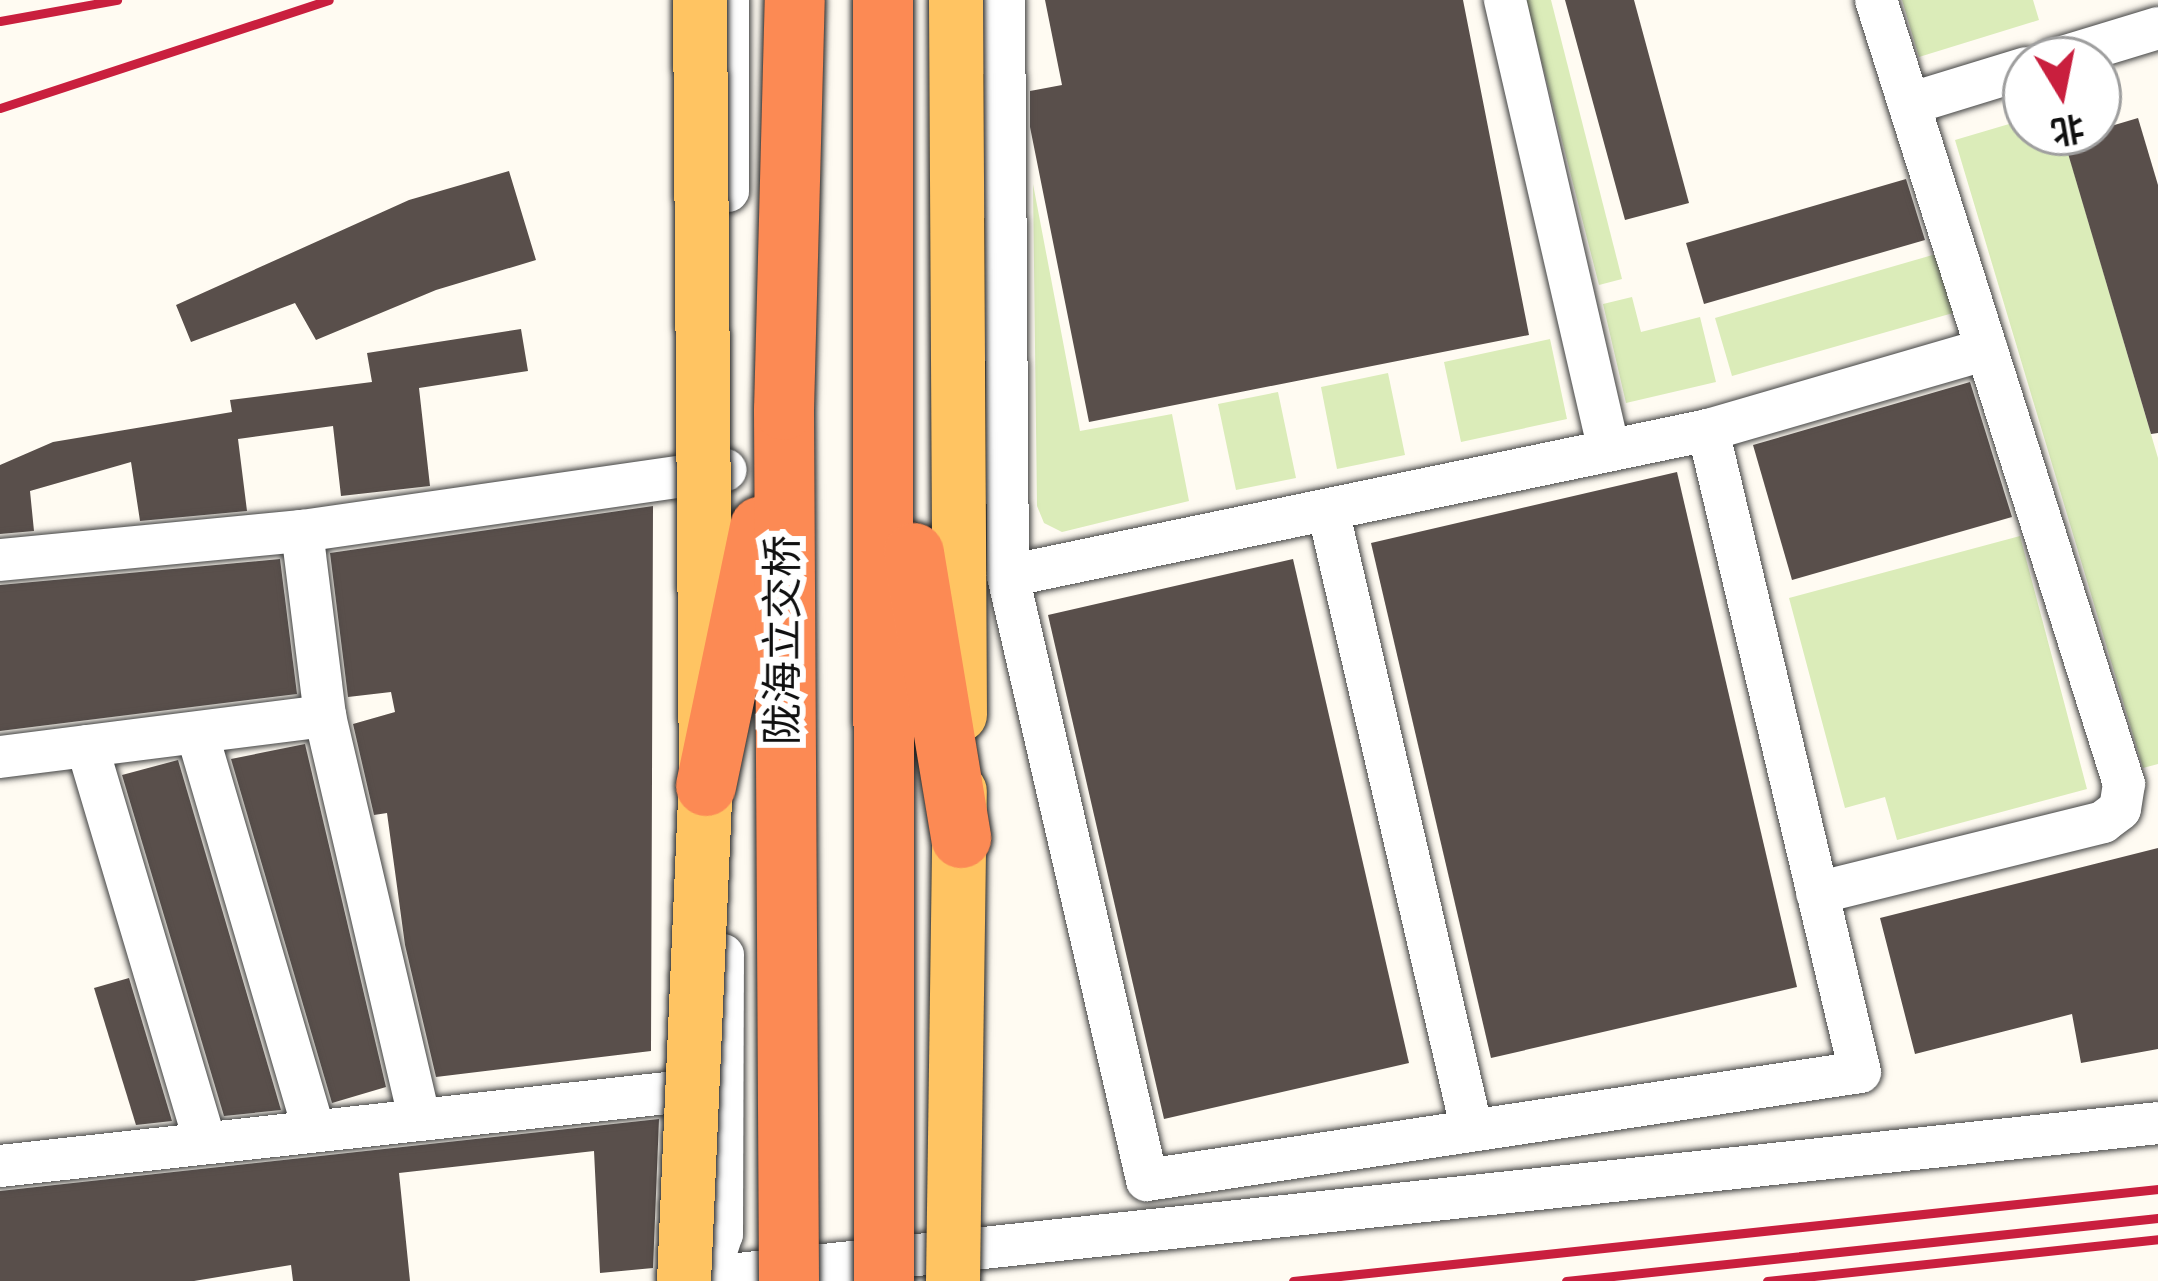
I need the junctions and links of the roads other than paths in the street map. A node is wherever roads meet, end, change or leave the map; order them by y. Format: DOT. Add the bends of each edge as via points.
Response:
graph roads {
  1 [pos="700,0"];
  2 [pos="728,0"];
  3 [pos="795,0"];
  4 [pos="883,0"];
  5 [pos="956,0"];
  6 [pos="966,0"];
  7 [pos="1004,0"];
  8 [pos="1505,0"];
  9 [pos="1876,0"];
  10 [pos="2158,28"];
  11 [pos="2122,39"];
  12 [pos="2002,75"];
  13 [pos="1909,104"];
  14 [pos="1987,349"];
  15 [pos="883,364"];
  16 [pos="784,410"];
  17 [pos="1708,430"];
  18 [pos="1609,451"];
  19 [pos="726,470"];
  20 [pos="1328,509"];
  21 [pos="958,522"];
  22 [pos="302,531"];
  23 [pos="0,560"];
  24 [pos="1008,576"];
  25 [pos="325,716"];
  26 [pos="197,733"];
  27 [pos="87,746"];
  28 [pos="0,757"];
  29 [pos="706,786"];
  30 [pos="961,838"];
  31 [pos="1817,893"];
  32 [pos="723,1087"];
  33 [pos="420,1120"];
  34 [pos="2158,1123"];
  35 [pos="1472,1131"];
  36 [pos="314,1132"];
  37 [pos="205,1143"];
  38 [pos="0,1166"];
  39 [pos="951,1266"];
  40 [pos="692,1280"];
  41 [pos="789,1281"];
  42 [pos="884,1281"];
  1 -- 29 [label="main road, bridge"];
  2 -- 19 [label="lane"];
  3 -- 16 [label="highway, 陇海立交桥, bridge"];
  4 -- 15 [label="highway, bridge"];
  5 -- 21 [label="main road, bridge"];
  6 -- 21 [label="lane"];
  7 -- 24 [label="lane"];
  8 -- 18 [label="lane"];
  9 -- 13 [label="lane"];
  10 -- 11 [label="lane"];
  12 -- 13 [label="lane"];
  13 -- 14 [label="lane"];
  14 -- 17 [label="lane"];
  14 -- 31 [label="lane" via="2124,784 2120,809 2103,822"];
  15 -- 30 [label="highway, bridge"];
  15 -- 42 [label="highway, bridge"];
  16 -- 29 [label="highway, bridge"];
  16 -- 41 [label="highway, 陇海立交桥, bridge"];
  17 -- 18 [label="lane"];
  17 -- 31 [label="lane"];
  18 -- 20 [label="lane"];
  19 -- 22 [label="lane"];
  19 -- 32 [label="lane"];
  20 -- 24 [label="lane"];
  20 -- 35 [label="lane"];
  21 -- 30 [label="main road, bridge"];
  21 -- 39 [label="lane"];
  22 -- 23 [label="lane"];
  22 -- 25 [label="lane"];
  24 -- 35 [label="lane" via="1147,1180"];
  25 -- 26 [label="lane"];
  25 -- 33 [label="lane"];
  26 -- 27 [label="lane"];
  26 -- 36 [label="lane"];
  27 -- 28 [label="lane"];
  27 -- 37 [label="lane"];
  29 -- 40 [label="main road, bridge"];
  30 -- 39 [label="main road, bridge"];
  31 -- 35 [label="lane" via="1860,1072"];
  32 -- 33 [label="lane"];
  32 -- 40 [label="lane" via="722,1234"];
  33 -- 36 [label="lane"];
  34 -- 39 [label="lane"];
  36 -- 37 [label="lane"];
  37 -- 38 [label="lane"];
  39 -- 40 [label="lane"];
}
